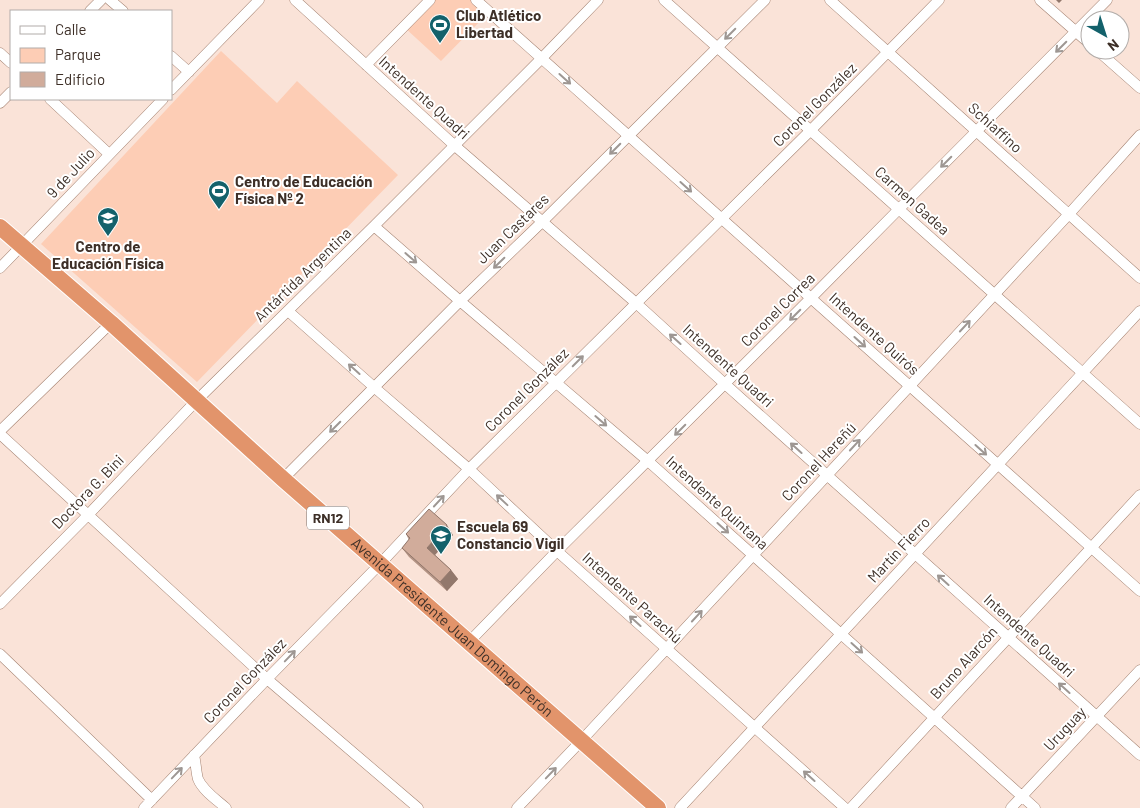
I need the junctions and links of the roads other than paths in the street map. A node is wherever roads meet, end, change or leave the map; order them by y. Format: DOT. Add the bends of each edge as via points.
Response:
graph roads {
  1 [pos="101,0"];
  2 [pos="110,0"];
  3 [pos="259,0"];
  4 [pos="295,0"];
  5 [pos="430,0"];
  6 [pos="476,0"];
  7 [pos="598,0"];
  8 [pos="664,0"];
  9 [pos="765,0"];
  10 [pos="830,0"];
  11 [pos="940,0"];
  12 [pos="1040,0"];
  13 [pos="1108,0"];
  14 [pos="91,10"];
  15 [pos="121,10"];
  16 [pos="1076,32"];
  17 [pos="1080,35"];
  18 [pos="717,48"];
  19 [pos="0,53"];
  20 [pos="888,53"];
  21 [pos="172,57"];
  22 [pos="542,58"];
  23 [pos="1108,60"];
  24 [pos="10,62"];
  25 [pos="366,65"];
  26 [pos="189,72"];
  27 [pos="1140,88"];
  28 [pos="172,89"];
  29 [pos="10,93"];
  30 [pos="51,100"];
  31 [pos="162,100"];
  32 [pos="0,104"];
  33 [pos="810,131"];
  34 [pos="977,132"];
  35 [pos="1140,135"];
  36 [pos="628,136"];
  37 [pos="454,145"];
  38 [pos="109,154"];
  39 [pos="898,209"];
  40 [pos="1069,214"];
  41 [pos="721,218"];
  42 [pos="542,222"];
  43 [pos="374,226"];
  44 [pos="0,227"];
  45 [pos="22,246"];
  46 [pos="0,268"];
  47 [pos="1140,278"];
  48 [pos="994,294"];
  49 [pos="811,298"];
  50 [pos="460,301"];
  51 [pos="636,303"];
  52 [pos="288,311"];
  53 [pos="1140,311"];
  54 [pos="111,323"];
  55 [pos="1083,373"];
  56 [pos="556,382"];
  57 [pos="725,384"];
  58 [pos="910,386"];
  59 [pos="375,388"];
  60 [pos="197,400"];
  61 [pos="1140,424"];
  62 [pos="0,433"];
  63 [pos="648,461"];
  64 [pos="998,465"];
  65 [pos="469,470"];
  66 [pos="827,476"];
  67 [pos="283,479"];
  68 [pos="1140,494"];
  69 [pos="88,515"];
  70 [pos="1091,548"];
  71 [pos="557,551"];
  72 [pos="915,554"];
  73 [pos="753,555"];
  74 [pos="380,564"];
  75 [pos="1140,591"];
  76 [pos="0,604"];
  77 [pos="841,634"];
  78 [pos="1007,637"];
  79 [pos="468,642"];
  80 [pos="667,649"];
  81 [pos="0,654"];
  82 [pos="1140,670"];
  83 [pos="267,679"];
  84 [pos="1097,717"];
  85 [pos="934,718"];
  86 [pos="755,728"];
  87 [pos="582,741"];
  88 [pos="194,755"];
  89 [pos="1140,755"];
  90 [pos="1022,796"];
  91 [pos="152,800"];
  92 [pos="144,808"];
  93 [pos="226,808"];
  94 [pos="418,808"];
  95 [pos="517,808"];
  96 [pos="658,808"];
  97 [pos="680,808"];
  98 [pos="845,808"];
  99 [pos="851,808"];
  100 [pos="1012,808"];
  101 [pos="1035,808"];
  1 -- 14 [label="street"];
  2 -- 15 [label="street"];
  3 -- 26 [label="street"];
  4 -- 25 [label="street, Intendente Quadri"];
  5 -- 25 [label="street"];
  6 -- 22 [label="street, Intendente Quirós"];
  7 -- 22 [label="street, Antártida Argentina"];
  8 -- 18 [label="street, Carmen Gadea"];
  9 -- 18 [label="street, Juan Castares, one-way"];
  10 -- 20 [label="street, Schiaffino"];
  11 -- 20 [label="street, Coronel González"];
  12 -- 16 [label="street"];
  13 -- 16 [label="street, Coronel Correa"];
  16 -- 17 [label="street"];
  16 -- 34 [label="street, Coronel Correa, one-way"];
  18 -- 33 [label="street, Carmen Gadea"];
  18 -- 36 [label="street, Juan Castares"];
  19 -- 24 [label="street"];
  20 -- 33 [label="street, Coronel González"];
  20 -- 34 [label="street, Schiaffino"];
  21 -- 26 [label="street"];
  22 -- 36 [label="street, Intendente Quirós, one-way"];
  22 -- 37 [label="street, Antártida Argentina"];
  23 -- 27 [label="street"];
  25 -- 37 [label="street, Intendente Quadri"];
  26 -- 28 [label="street"];
  29 -- 32 [label="street"];
  30 -- 38 [label="street"];
  31 -- 38 [label="street, 9 de Julio"];
  33 -- 39 [label="street, Carmen Gadea"];
  33 -- 41 [label="street, Coronel González"];
  34 -- 39 [label="street, Coronel Correa, one-way"];
  34 -- 40 [label="street, Schiaffino"];
  35 -- 40 [label="street, Coronel Hereñú"];
  36 -- 41 [label="street, Intendente Quirós, one-way"];
  36 -- 42 [label="street, Juan Castares, one-way"];
  37 -- 42 [label="street, Intendente Quadri"];
  37 -- 43 [label="street, Antártida Argentina"];
  38 -- 45 [label="street, 9 de Julio"];
  39 -- 48 [label="street, Carmen Gadea"];
  39 -- 49 [label="street, Coronel Correa"];
  40 -- 47 [label="street, Schiaffino"];
  40 -- 48 [label="street, Coronel Hereñú"];
  41 -- 49 [label="street, Intendente Quirós"];
  41 -- 51 [label="street, Coronel González"];
  42 -- 50 [label="street, Juan Castares, one-way"];
  42 -- 51 [label="street, Intendente Quadri"];
  43 -- 50 [label="street, Intendente Quintana, one-way"];
  43 -- 52 [label="street, Antártida Argentina"];
  44 -- 45 [label="highway, Avenida Presidente Juan Domingo Perón / RN12"];
  45 -- 46 [label="street, 9 de Julio"];
  45 -- 54 [label="highway, Avenida Presidente Juan Domingo Perón / RN12"];
  48 -- 55 [label="street, Carmen Gadea"];
  58 -- 48 [label="street, Coronel Hereñú, one-way"];
  49 -- 57 [label="street, Coronel Correa, one-way"];
  49 -- 58 [label="street, Intendente Quirós, one-way"];
  50 -- 56 [label="street, Intendente Quintana"];
  50 -- 59 [label="street, Juan Castares"];
  56 -- 51 [label="street, Coronel González, one-way"];
  57 -- 51 [label="street, Intendente Quadri, one-way"];
  59 -- 52 [label="street, Intendente Parachú, one-way"];
  52 -- 60 [label="street, Antártida Argentina"];
  53 -- 55 [label="street, Martín Fierro"];
  54 -- 60 [label="highway, Avenida Presidente Juan Domingo Perón / RN12"];
  54 -- 62 [label="street"];
  55 -- 61 [label="street, Carmen Gadea"];
  55 -- 64 [label="street, Martín Fierro"];
  56 -- 63 [label="street, Intendente Quintana, one-way"];
  56 -- 65 [label="street, Coronel González"];
  57 -- 63 [label="street, Coronel Correa, one-way"];
  66 -- 57 [label="street, Intendente Quadri, one-way"];
  58 -- 64 [label="street, Intendente Quirós, one-way"];
  66 -- 58 [label="street, Coronel Hereñú, one-way"];
  59 -- 65 [label="street, Intendente Parachú"];
  59 -- 67 [label="street, Juan Castares, one-way"];
  60 -- 67 [label="highway, Avenida Presidente Juan Domingo Perón / RN12"];
  60 -- 69 [label="street, Doctora G. Bini"];
  62 -- 69 [label="street"];
  63 -- 71 [label="street, Coronel Correa"];
  63 -- 73 [label="street, Intendente Quintana, one-way"];
  64 -- 70 [label="street, Intendente Quirós"];
  64 -- 72 [label="street, Martín Fierro"];
  71 -- 65 [label="street, Intendente Parachú, one-way"];
  74 -- 65 [label="street, Coronel González, one-way"];
  66 -- 72 [label="street, Intendente Quadri"];
  66 -- 73 [label="street, Coronel Hereñú"];
  67 -- 74 [label="highway, Avenida Presidente Juan Domingo Perón / RN12"];
  68 -- 70 [label="street, Bruno Alarcón"];
  69 -- 76 [label="street, Doctora G. Bini"];
  69 -- 83 [label="street"];
  70 -- 75 [label="street, Intendente Quirós"];
  70 -- 78 [label="street, Bruno Alarcón"];
  71 -- 79 [label="street, Coronel Correa"];
  80 -- 71 [label="street, Intendente Parachú, one-way"];
  72 -- 77 [label="street, Martín Fierro"];
  78 -- 72 [label="street, Intendente Quadri, one-way"];
  73 -- 77 [label="street, Intendente Quintana"];
  80 -- 73 [label="street, Coronel Hereñú, one-way"];
  74 -- 79 [label="highway, Avenida Presidente Juan Domingo Perón / RN12"];
  83 -- 74 [label="street, Coronel González, one-way"];
  77 -- 85 [label="street, Intendente Quintana, one-way"];
  77 -- 86 [label="street, Martín Fierro"];
  84 -- 78 [label="street, Intendente Quadri, one-way"];
  78 -- 85 [label="street, Bruno Alarcón"];
  79 -- 87 [label="highway, Avenida Presidente Juan Domingo Perón / RN12"];
  80 -- 86 [label="street, Intendente Parachú"];
  80 -- 87 [label="street, Coronel Hereñú"];
  81 -- 91 [label="street"];
  82 -- 84 [label="street, Uruguay"];
  83 -- 88 [label="street, Coronel González"];
  83 -- 94 [label="street"];
  84 -- 89 [label="street, Intendente Quadri"];
  84 -- 90 [label="street, Uruguay"];
  85 -- 90 [label="street, Intendente Quintana"];
  85 -- 99 [label="street, Bruno Alarcón"];
  86 -- 97 [label="street, Martín Fierro"];
  98 -- 86 [label="street, Intendente Parachú, one-way"];
  95 -- 87 [label="street, Coronel Hereñú, one-way"];
  87 -- 96 [label="highway, Avenida Presidente Juan Domingo Perón / RN12"];
  91 -- 88 [label="street, Coronel González, one-way"];
  88 -- 93 [label="street" via="202,785"];
  90 -- 100 [label="street, Uruguay"];
  90 -- 101 [label="street, Intendente Quintana"];
  91 -- 92 [label="street, Coronel González"];
}
